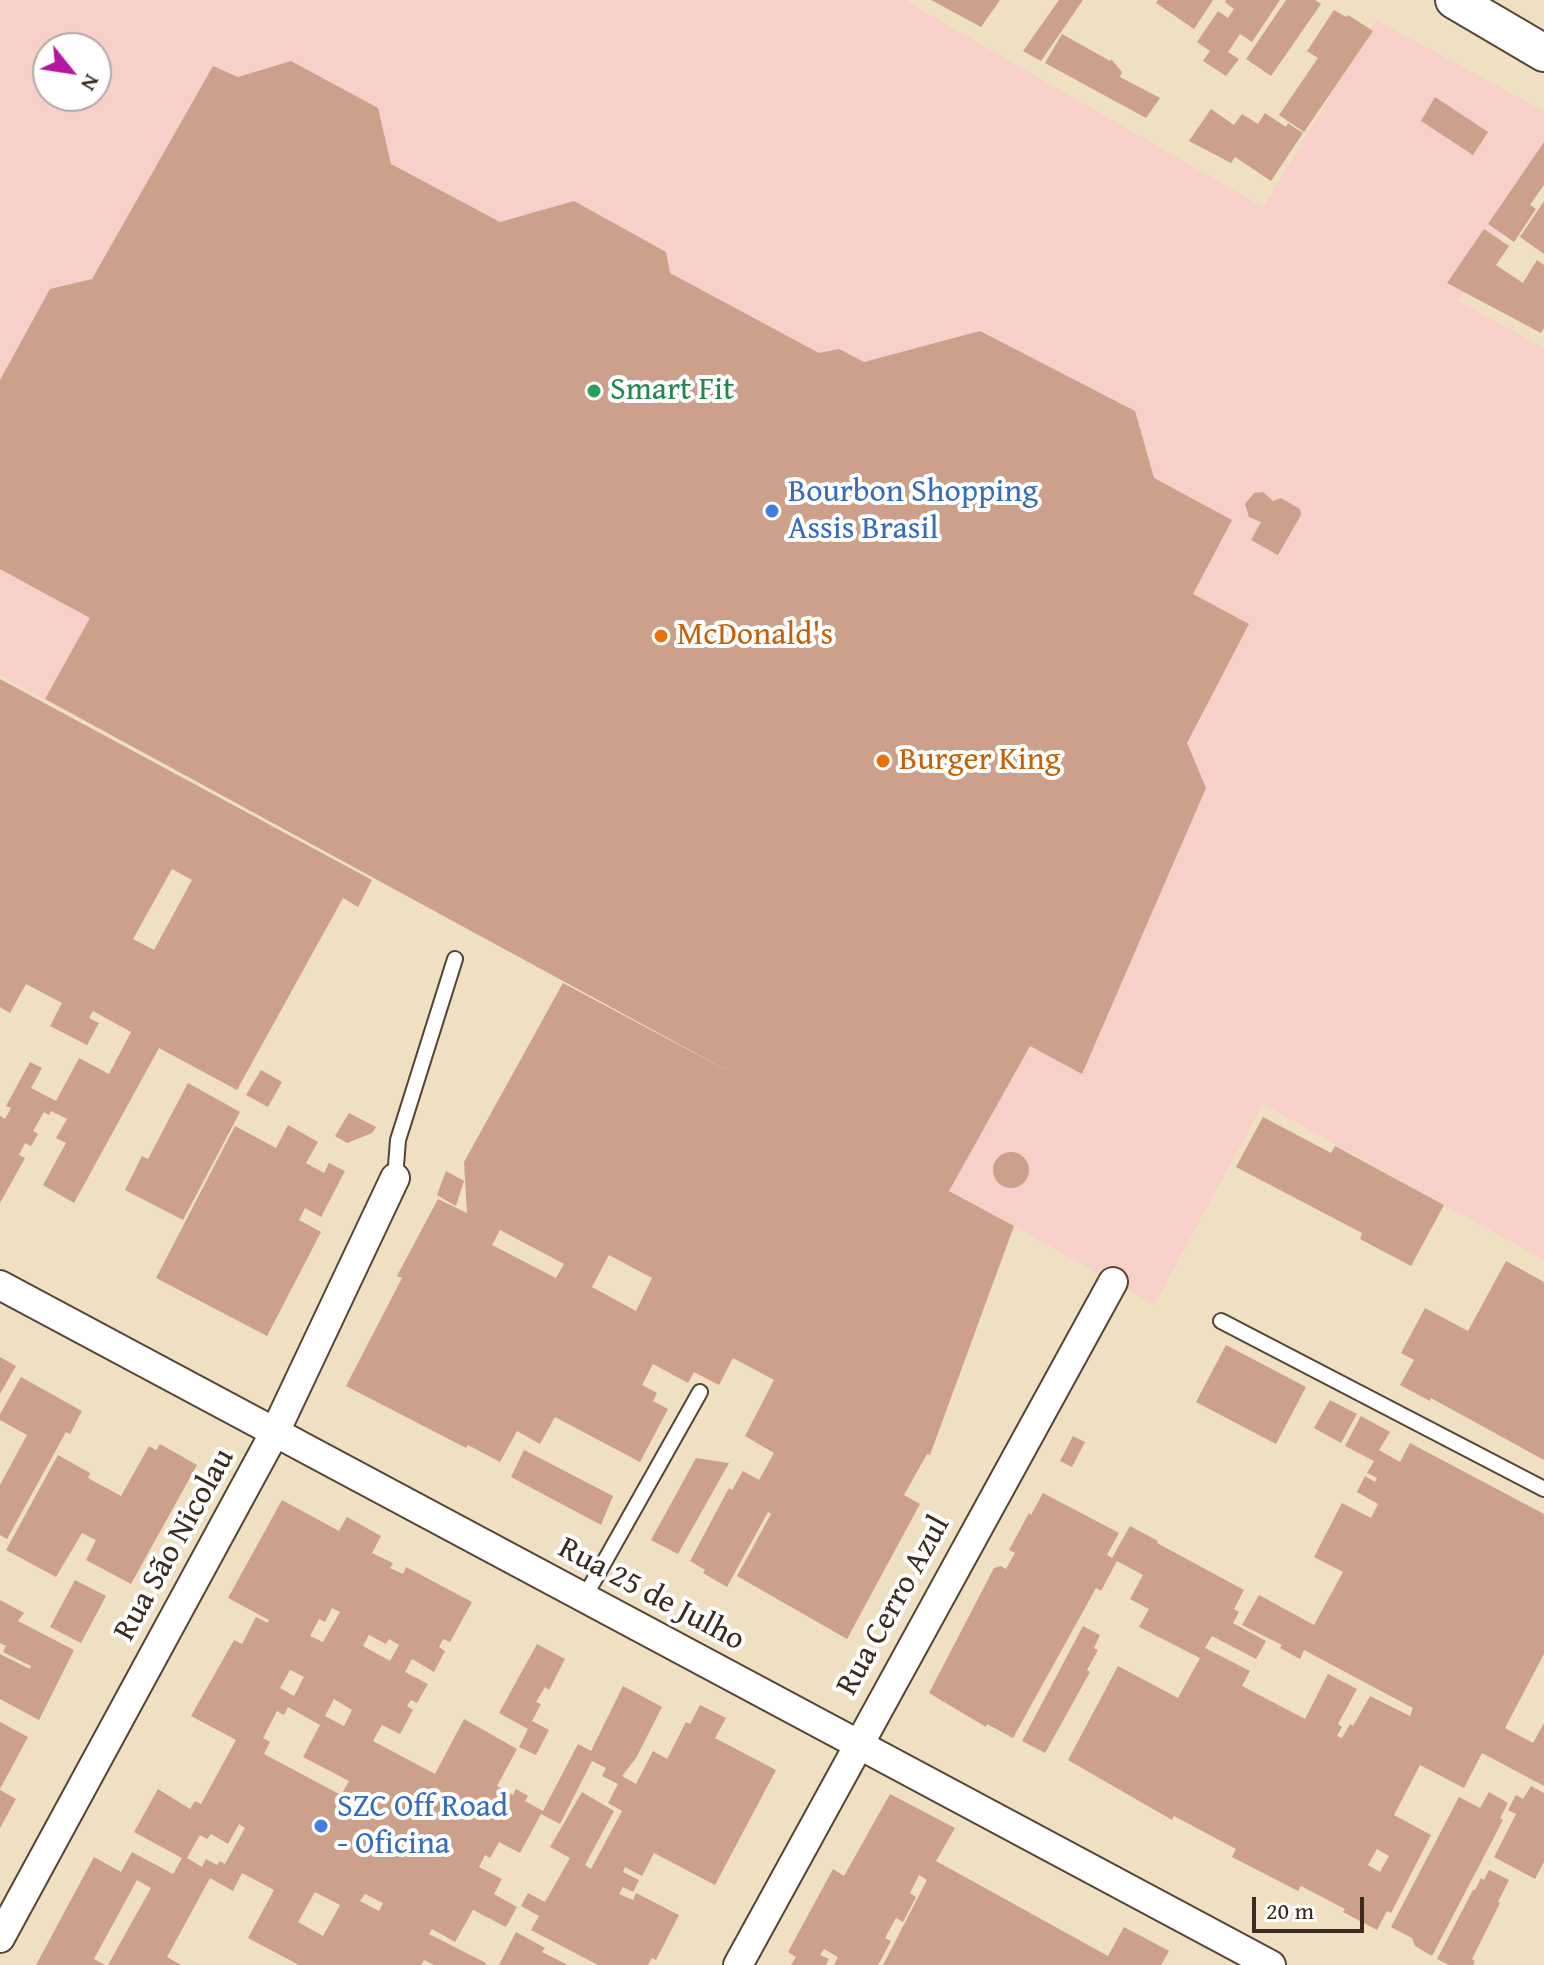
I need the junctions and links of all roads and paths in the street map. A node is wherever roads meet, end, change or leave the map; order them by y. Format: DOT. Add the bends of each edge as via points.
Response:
graph roads {
  1 [pos="1454,0"];
  2 [pos="1544,53"];
  3 [pos="455,959"];
  4 [pos="395,1178"];
  5 [pos="1113,1282"];
  6 [pos="0,1285"];
  7 [pos="1221,1321"];
  8 [pos="700,1392"];
  9 [pos="275,1432"];
  10 [pos="1544,1489"];
  11 [pos="584,1598"];
  12 [pos="857,1744"];
  13 [pos="0,1938"];
  14 [pos="738,1965"];
  15 [pos="1271,1965"];
  1 -- 2 [label="street"];
  3 -- 4 [label="lane" via="398,1140"];
  4 -- 9 [label="street, Rua São Nicolau"];
  5 -- 12 [label="street, Rua Cerro Azul"];
  6 -- 9 [label="street, Rua 25 de Julho"];
  7 -- 10 [label="lane"];
  8 -- 11 [label="lane"];
  9 -- 11 [label="street, Rua 25 de Julho"];
  9 -- 13 [label="street, Rua São Nicolau"];
  11 -- 12 [label="street, Rua 25 de Julho"];
  12 -- 14 [label="street, Rua Cerro Azul"];
  12 -- 15 [label="street, Rua 25 de Julho"];
}
